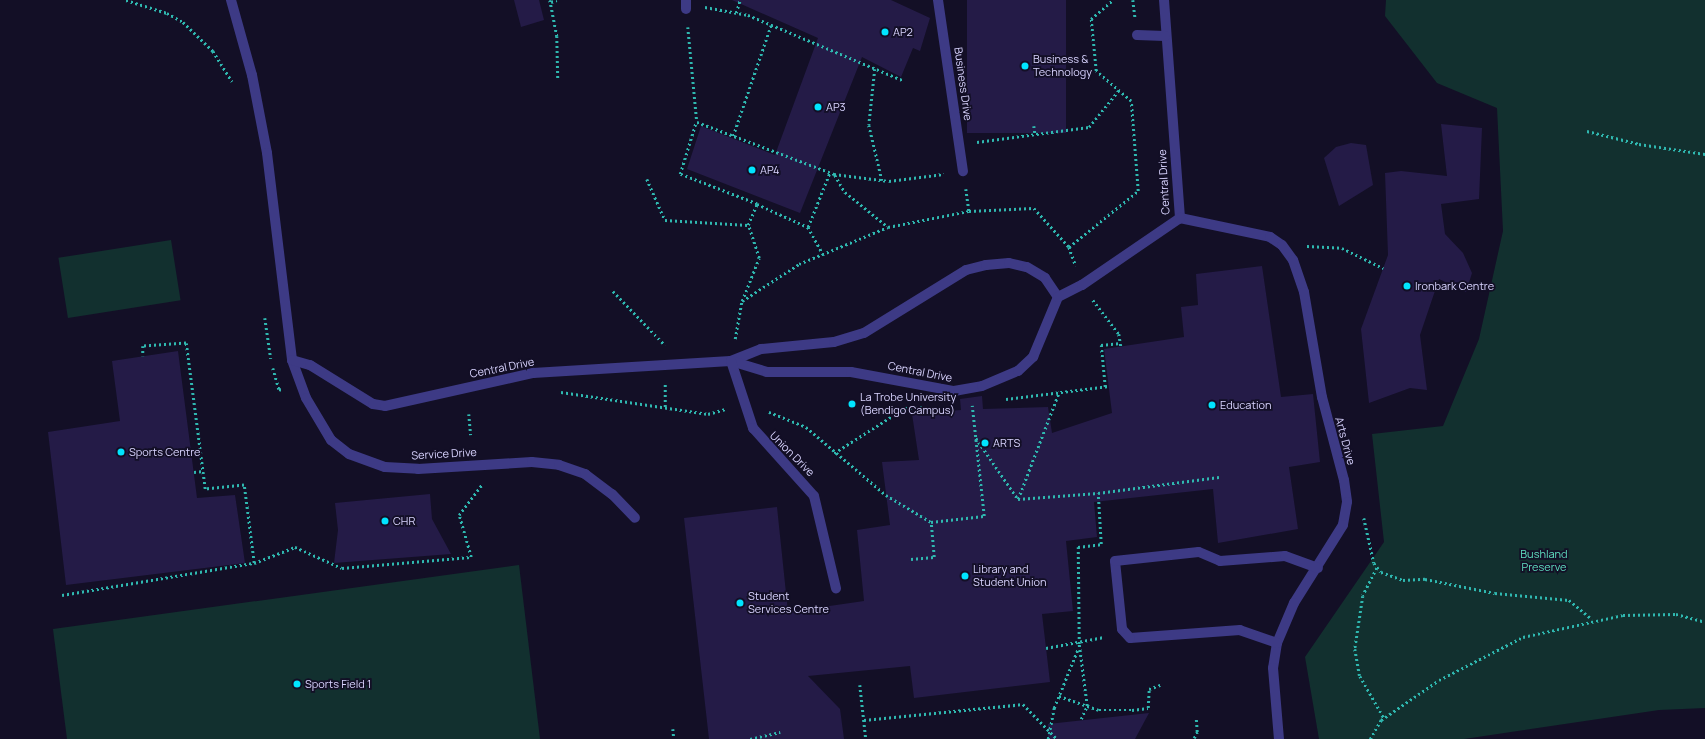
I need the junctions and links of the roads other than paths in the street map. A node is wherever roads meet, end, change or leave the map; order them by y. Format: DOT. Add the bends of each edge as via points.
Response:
graph roads {
  1 [pos="231,0"];
  2 [pos="938,0"];
  3 [pos="1164,0"];
  4 [pos="1137,35"];
  5 [pos="1166,36"];
  6 [pos="963,171"];
  7 [pos="1180,218"];
  8 [pos="1058,297"];
  9 [pos="292,360"];
  10 [pos="731,361"];
  11 [pos="635,518"];
  12 [pos="1318,568"];
  13 [pos="836,588"];
  14 [pos="1277,643"];
  15 [pos="1279,739"];
  1 -- 9 [label="lane, Service Drive" via="252,75 268,153"];
  2 -- 6 [label="lane, Business Drive"];
  3 -- 5 [label="lane, Central Drive"];
  4 -- 5 [label="lane"];
  5 -- 7 [label="lane, Central Drive"];
  7 -- 8 [label="lane, Central Drive" via="1082,285"];
  7 -- 12 [label="lane, Arts Drive" via="1256,232 1282,245 1293,260 1304,292 1323,402 1344,480 1346,515"];
  8 -- 10 [label="lane, Central Drive" via="1045,278 1027,267 1009,263 986,265 966,270 864,332 826,343 761,349"];
  8 -- 10 [label="lane, Central Drive" via="1033,356 1018,371 970,390 954,391 851,372 767,372"];
  9 -- 10 [label="lane, Central Drive" via="310,365 373,404 386,406 533,373"];
  9 -- 11 [label="lane, Service Drive" via="318,420 331,440 349,454 368,463 402,468 532,462 585,474 612,494"];
  10 -- 13 [label="lane, Union Drive" via="745,408 762,442 804,482 814,496"];
  12 -- 14 [label="lane" via="1294,603"];
  12 -- 14 [label="lane" via="1285,556 1220,561 1199,552 1115,561 1122,629 1130,638 1240,630"];
  14 -- 15 [label="lane" via="1273,668"];
}
